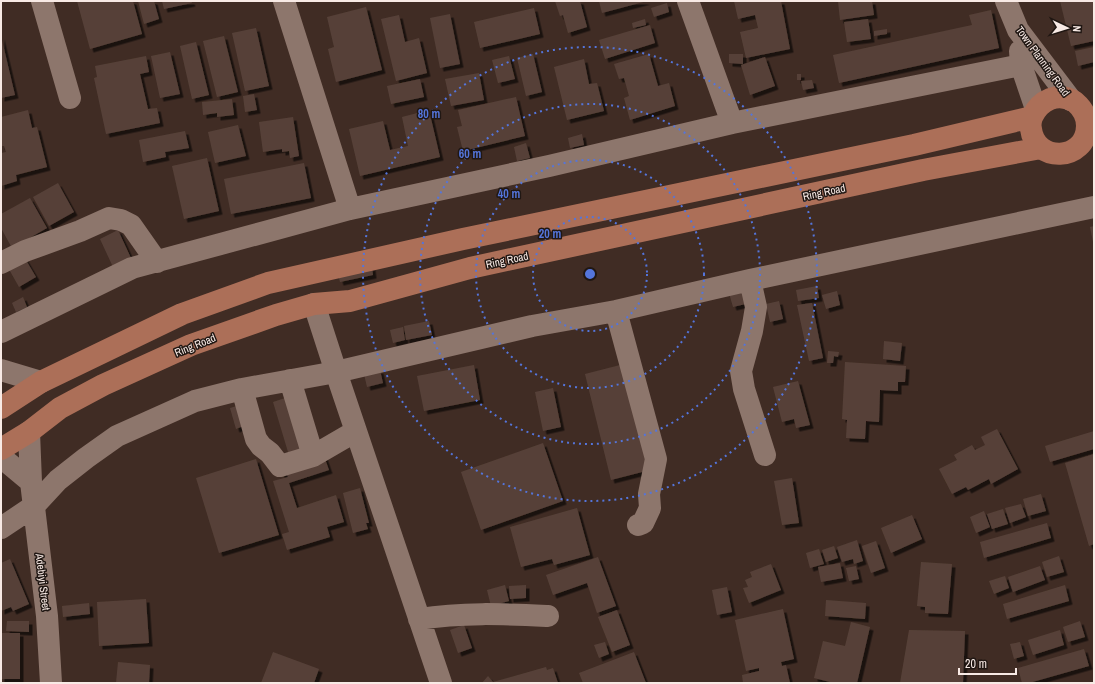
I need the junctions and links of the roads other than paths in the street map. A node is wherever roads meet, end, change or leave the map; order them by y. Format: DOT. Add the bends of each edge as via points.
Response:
graph roads {
  1 [pos="42,1"];
  2 [pos="284,1"];
  3 [pos="688,1"];
  4 [pos="1006,1"];
  5 [pos="1018,30"];
  6 [pos="1021,65"];
  7 [pos="70,98"];
  8 [pos="1081,103"];
  9 [pos="1034,113"];
  10 [pos="732,123"];
  11 [pos="1090,133"];
  12 [pos="1041,148"];
  13 [pos="1094,207"];
  14 [pos="350,209"];
  15 [pos="157,262"];
  16 [pos="1,263"];
  17 [pos="750,280"];
  18 [pos="314,304"];
  19 [pos="616,311"];
  20 [pos="1,332"];
  21 [pos="1,370"];
  22 [pos="336,372"];
  23 [pos="290,380"];
  24 [pos="41,382"];
  25 [pos="242,389"];
  26 [pos="1,408"];
  27 [pos="356,431"];
  28 [pos="29,432"];
  29 [pos="1,450"];
  30 [pos="765,455"];
  31 [pos="313,456"];
  32 [pos="1,457"];
  33 [pos="31,482"];
  34 [pos="34,506"];
  35 [pos="638,526"];
  36 [pos="1,528"];
  37 [pos="548,616"];
  38 [pos="419,618"];
  39 [pos="51,683"];
  40 [pos="441,683"];
  1 -- 7 [label="street"];
  2 -- 14 [label="street"];
  3 -- 10 [label="street"];
  4 -- 5 [label="street, Town Planning Road"];
  5 -- 6 [label="street"];
  5 -- 8 [label="street, Town Planning Road"];
  6 -- 9 [label="street"];
  6 -- 10 [label="street"];
  8 -- 9 [label="main road" via="1058,97 1046,100"];
  8 -- 11 [label="main road, Ring Road"];
  9 -- 12 [label="main road" via="1030,128"];
  9 -- 24 [label="main road" via="914,145 463,239 268,283 182,314"];
  10 -- 14 [label="street"];
  11 -- 12 [label="main road, Ring Road" via="1079,146 1067,153 1054,154"];
  12 -- 18 [label="main road, Ring Road" via="915,172 470,268 350,301"];
  13 -- 17 [label="street"];
  14 -- 15 [label="street"];
  15 -- 16 [label="street" via="131,224 109,218"];
  15 -- 20 [label="street" via="132,268"];
  17 -- 19 [label="street"];
  17 -- 30 [label="street" via="756,307 741,371 744,389"];
  18 -- 22 [label="street"];
  18 -- 28 [label="main road, Ring Road" via="191,345 60,408"];
  19 -- 22 [label="street" via="532,326"];
  19 -- 35 [label="street" via="656,460 649,494 650,508 643,523"];
  21 -- 24 [label="street"];
  22 -- 23 [label="street"];
  22 -- 27 [label="street"];
  23 -- 25 [label="street"];
  23 -- 31 [label="street"];
  24 -- 26 [label="main road"];
  25 -- 31 [label="street" via="256,439 280,466"];
  25 -- 34 [label="street" via="195,400 117,436 58,480"];
  27 -- 31 [label="street"];
  27 -- 38 [label="street"];
  28 -- 29 [label="main road, Ring Road"];
  28 -- 33 [label="street, Adebiyi Street"];
  32 -- 33 [label="street"];
  33 -- 34 [label="street, Adebiyi Street"];
  34 -- 36 [label="street"];
  34 -- 39 [label="street, Adebiyi Street" via="47,616"];
  37 -- 38 [label="street" via="484,613"];
  38 -- 40 [label="street"];
}
